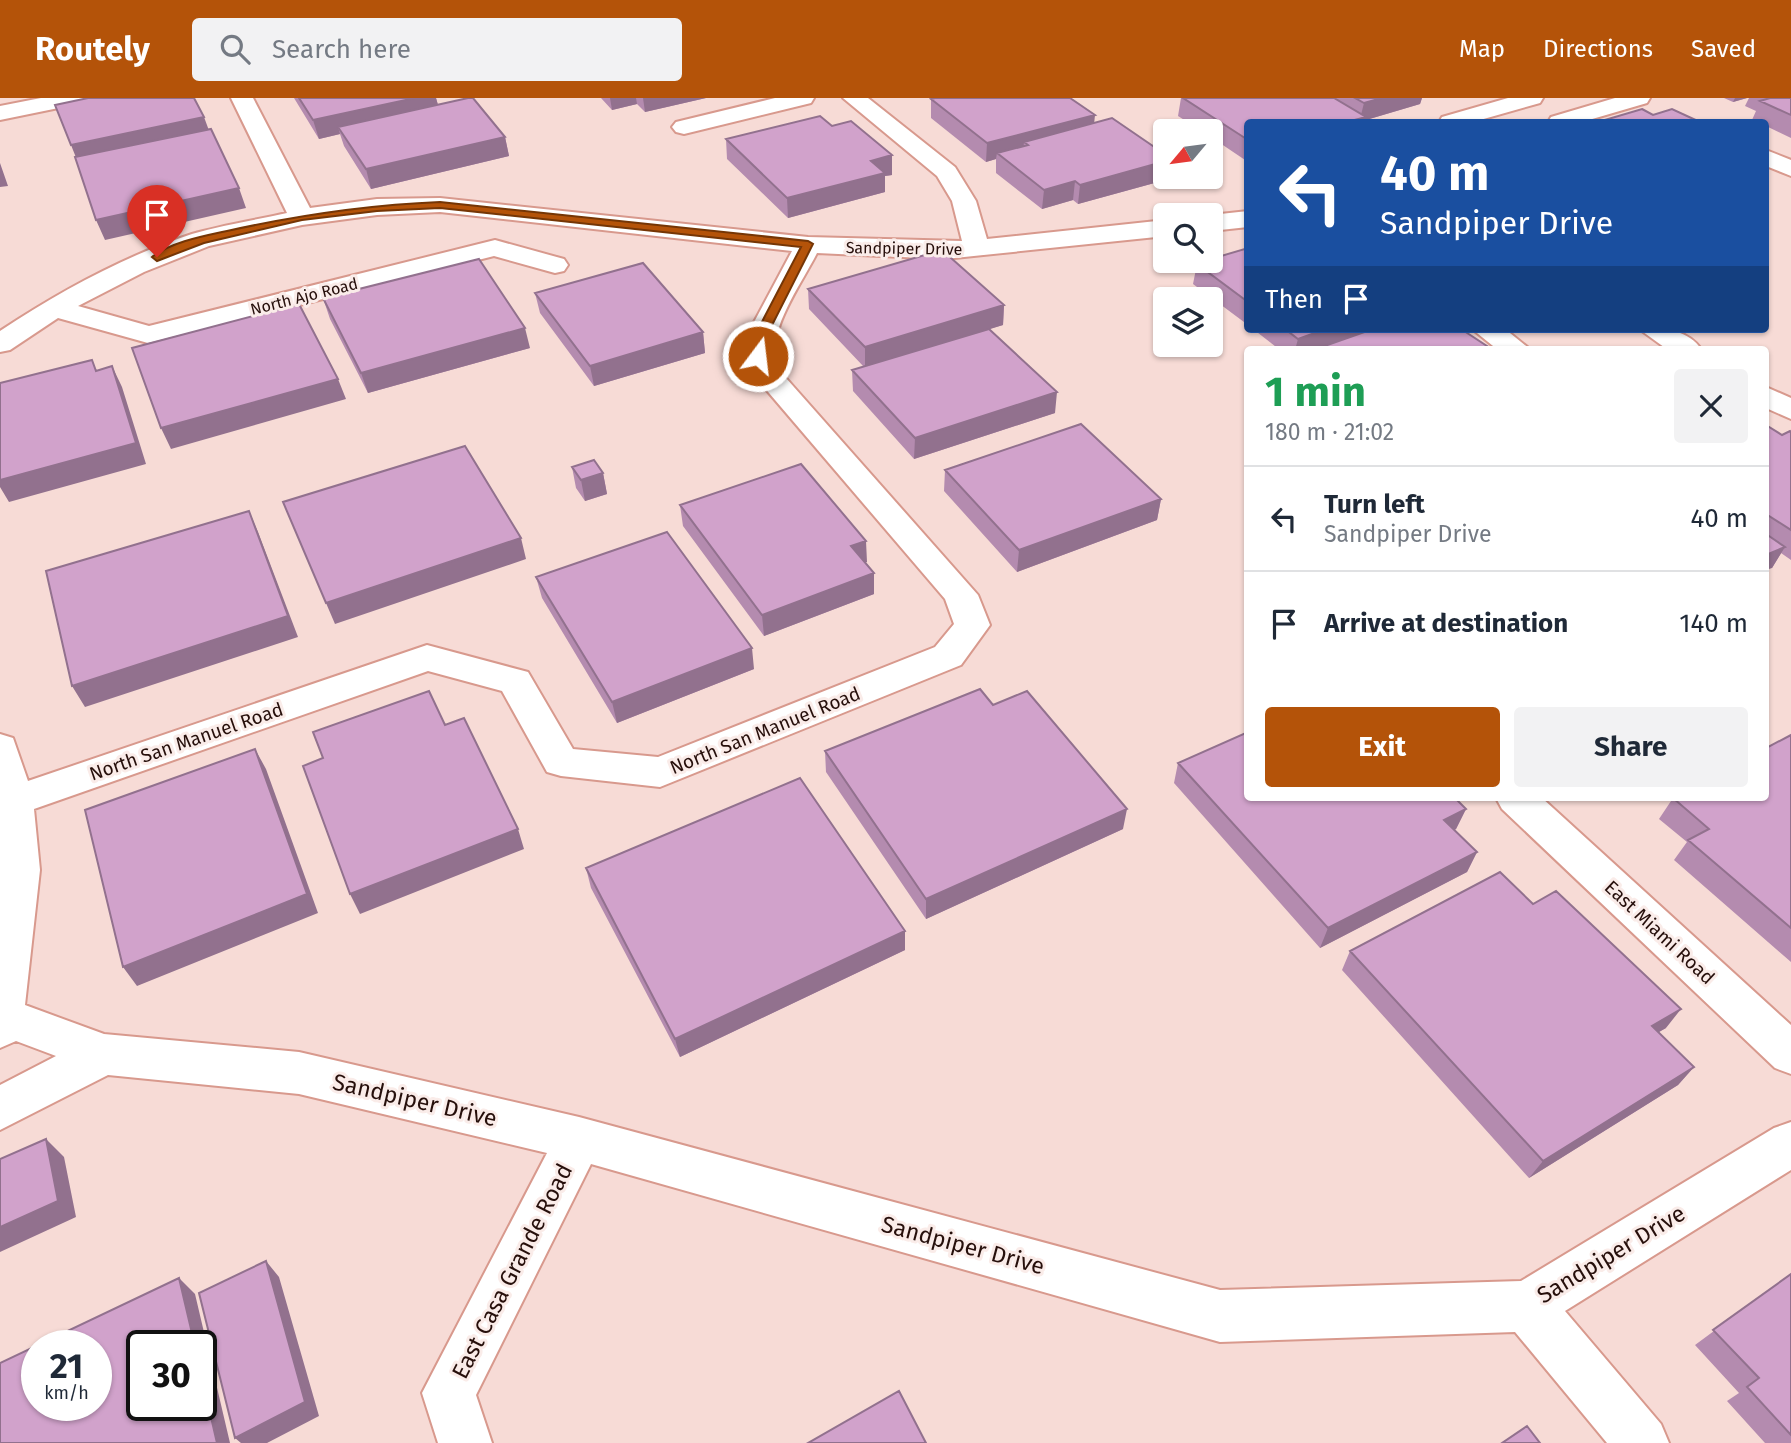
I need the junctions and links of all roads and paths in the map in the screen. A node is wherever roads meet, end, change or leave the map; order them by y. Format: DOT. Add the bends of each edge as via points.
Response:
graph roads {
  1 [pos="75,98"];
  2 [pos="242,98"];
  3 [pos="803,98"];
  4 [pos="854,98"];
  5 [pos="1532,98"];
  6 [pos="1647,101"];
  7 [pos="0,113"];
  8 [pos="1460,119"];
  9 [pos="1572,119"];
  10 [pos="684,127"];
  11 [pos="1769,158"];
  12 [pos="1791,169"];
  13 [pos="302,217"];
  14 [pos="1244,219"];
  15 [pos="1223,222"];
  16 [pos="1153,230"];
  17 [pos="808,244"];
  18 [pos="977,249"];
  19 [pos="555,265"];
  20 [pos="54,308"];
  21 [pos="1492,333"];
  22 [pos="1660,333"];
  23 [pos="0,344"];
  24 [pos="1511,346"];
  25 [pos="1681,346"];
  26 [pos="1769,398"];
  27 [pos="1791,410"];
  28 [pos="0,748"];
  29 [pos="14,801"];
  30 [pos="1531,802"];
  31 [pos="1,1019"];
  32 [pos="104,1054"];
  33 [pos="1791,1054"];
  34 [pos="0,1108"];
  35 [pos="579,1139"];
  36 [pos="1791,1144"];
  37 [pos="1527,1306"];
  38 [pos="466,1443"];
  39 [pos="1642,1443"];
  1 -- 7 [label="street"];
  2 -- 13 [label="street"];
  3 -- 10 [label="street"];
  4 -- 18 [label="street" via="946,172 964,201"];
  5 -- 8 [label="street"];
  6 -- 9 [label="street"];
  11 -- 12 [label="street"];
  13 -- 17 [label="street, Sandpiper Drive" via="440,205"];
  13 -- 20 [label="street, Sandpiper Drive" via="201,240 135,266"];
  14 -- 15 [label="street"];
  16 -- 18 [label="street, Sandpiper Drive"];
  17 -- 18 [label="street, Sandpiper Drive"];
  17 -- 29 [label="street, North San Manuel Road" via="759,339 758,356 765,372 961,596 972,625 948,656 660,772 561,762 515,681 427,658"];
  19 -- 20 [label="street, North Ajo Road" via="495,248 148,335"];
  20 -- 23 [label="street, Sandpiper Drive"];
  21 -- 24 [label="street"];
  22 -- 25 [label="street"];
  26 -- 27 [label="street"];
  28 -- 29 [label="street"];
  29 -- 31 [label="street" via="20,870"];
  30 -- 33 [label="street, East Miami Road"];
  31 -- 32 [label="street, Sandpiper Drive"];
  32 -- 34 [label="street"];
  32 -- 35 [label="street, Sandpiper Drive" via="299,1073"];
  35 -- 37 [label="street, Sandpiper Drive" via="1220,1316"];
  35 -- 38 [label="street, East Casa Grande Road" via="450,1393"];
  36 -- 37 [label="street, Sandpiper Drive"];
  37 -- 39 [label="street"];
}
